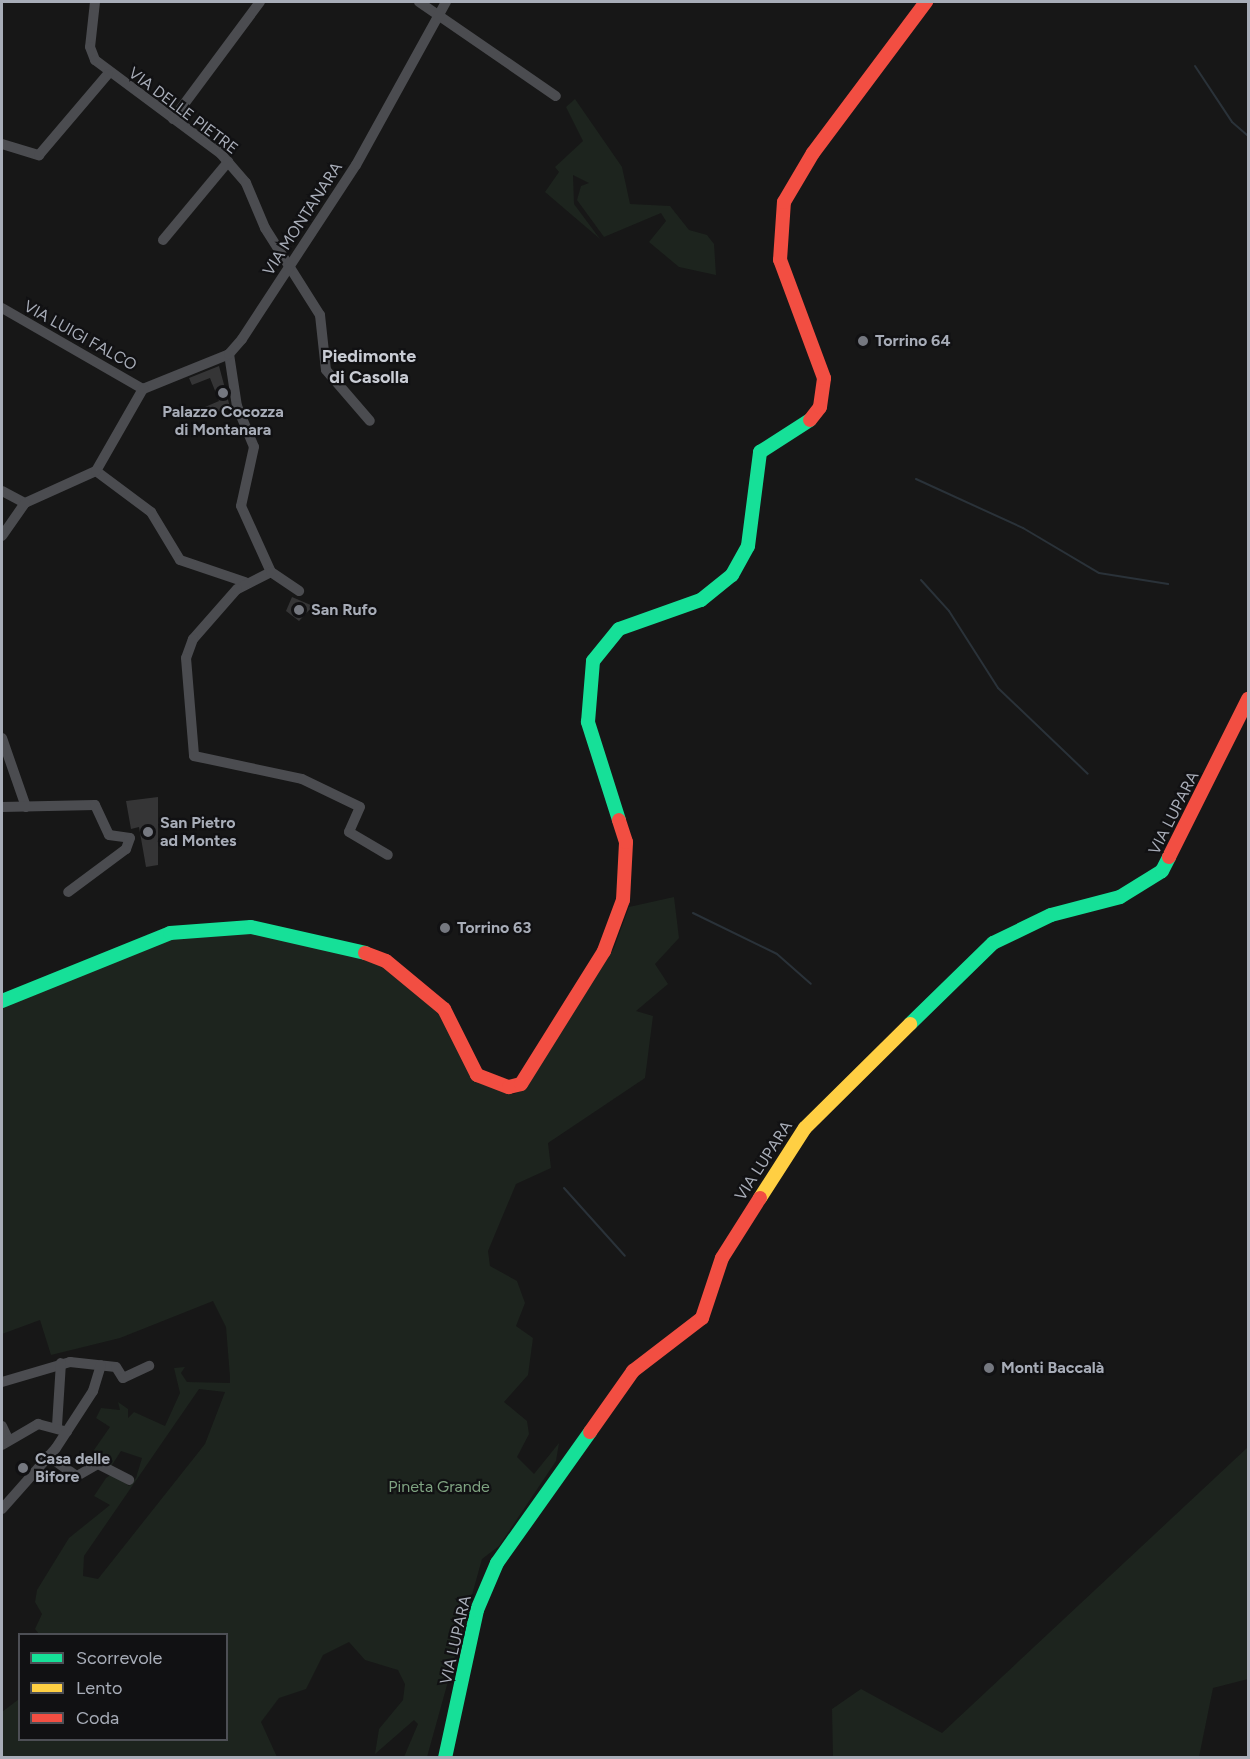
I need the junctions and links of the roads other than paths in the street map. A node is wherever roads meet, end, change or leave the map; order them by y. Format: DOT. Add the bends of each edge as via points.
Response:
graph roads {
  1 [pos="95,2"];
  2 [pos="260,2"];
  3 [pos="419,2"];
  4 [pos="446,2"];
  5 [pos="926,2"];
  6 [pos="438,13"];
  7 [pos="108,74"];
  8 [pos="556,96"];
  9 [pos="173,119"];
  10 [pos="2,144"];
  11 [pos="228,162"];
  12 [pos="163,240"];
  13 [pos="290,267"];
  14 [pos="2,308"];
  15 [pos="229,354"];
  16 [pos="143,389"];
  17 [pos="370,421"];
  18 [pos="96,471"];
  19 [pos="2,491"];
  20 [pos="25,503"];
  21 [pos="2,536"];
  22 [pos="271,572"];
  23 [pos="245,582"];
  24 [pos="299,591"];
  25 [pos="1248,699"];
  26 [pos="2,738"];
  27 [pos="2,807"];
  28 [pos="26,807"];
  29 [pos="388,855"];
  30 [pos="68,892"];
  31 [pos="2,1001"];
  32 [pos="61,1364"];
  33 [pos="101,1365"];
  34 [pos="149,1366"];
  35 [pos="2,1382"];
  36 [pos="2,1426"];
  37 [pos="62,1429"];
  38 [pos="5,1442"];
  39 [pos="48,1456"];
  40 [pos="129,1480"];
  41 [pos="2,1509"];
  42 [pos="445,1758"];
  1 -- 7 [label="street" via="90,47"];
  2 -- 9 [label="street"];
  3 -- 6 [label="street"];
  4 -- 6 [label="street, VIA MONTANARA"];
  5 -- 31 [label="street" via="813,153 784,202 778,232 780,260 824,378 820,407 807,423 760,452 748,546 732,575 701,600 614,632 593,662 588,722 626,842 622,900 604,951 520,1084 509,1087 477,1075 444,1009 386,961 339,943 251,927 170,933"];
  6 -- 8 [label="street"];
  6 -- 13 [label="street, VIA MONTANARA" via="356,165"];
  7 -- 9 [label="street, VIA DELLE PIETRE"];
  7 -- 10 [label="street" via="39,155"];
  9 -- 11 [label="street, VIA DELLE PIETRE"];
  11 -- 12 [label="street"];
  11 -- 13 [label="street, VIA DELLE PIETRE" via="246,183"];
  13 -- 15 [label="street, VIA MONTANARA"];
  13 -- 17 [label="street, VIA DELLE PIETRE" via="320,315 326,370"];
  14 -- 16 [label="street, VIA LUIGI FALCO"];
  15 -- 16 [label="street"];
  15 -- 22 [label="street" via="237,406 255,447 241,506"];
  16 -- 18 [label="street"];
  18 -- 20 [label="street"];
  18 -- 23 [label="street" via="151,512 180,560"];
  19 -- 20 [label="street"];
  20 -- 21 [label="street"];
  22 -- 23 [label="street"];
  22 -- 24 [label="street"];
  23 -- 29 [label="street" via="194,639 186,658 194,756 302,779 360,807 349,832"];
  25 -- 42 [label="street, VIA LUPARA" via="1162,871 1120,897 1051,915 993,943 805,1128 722,1258 702,1318 633,1371 497,1563 477,1610"];
  26 -- 28 [label="street"];
  27 -- 28 [label="street"];
  28 -- 30 [label="street" via="95,805 110,835 130,838 126,849"];
  32 -- 33 [label="street"];
  32 -- 35 [label="street"];
  32 -- 37 [label="street"];
  33 -- 34 [label="street" via="117,1367 123,1378"];
  33 -- 37 [label="street" via="93,1391"];
  36 -- 38 [label="street"];
  37 -- 38 [label="street" via="38,1424"];
  37 -- 39 [label="street"];
  39 -- 40 [label="street" via="77,1476 98,1464"];
  39 -- 41 [label="street"];
}
